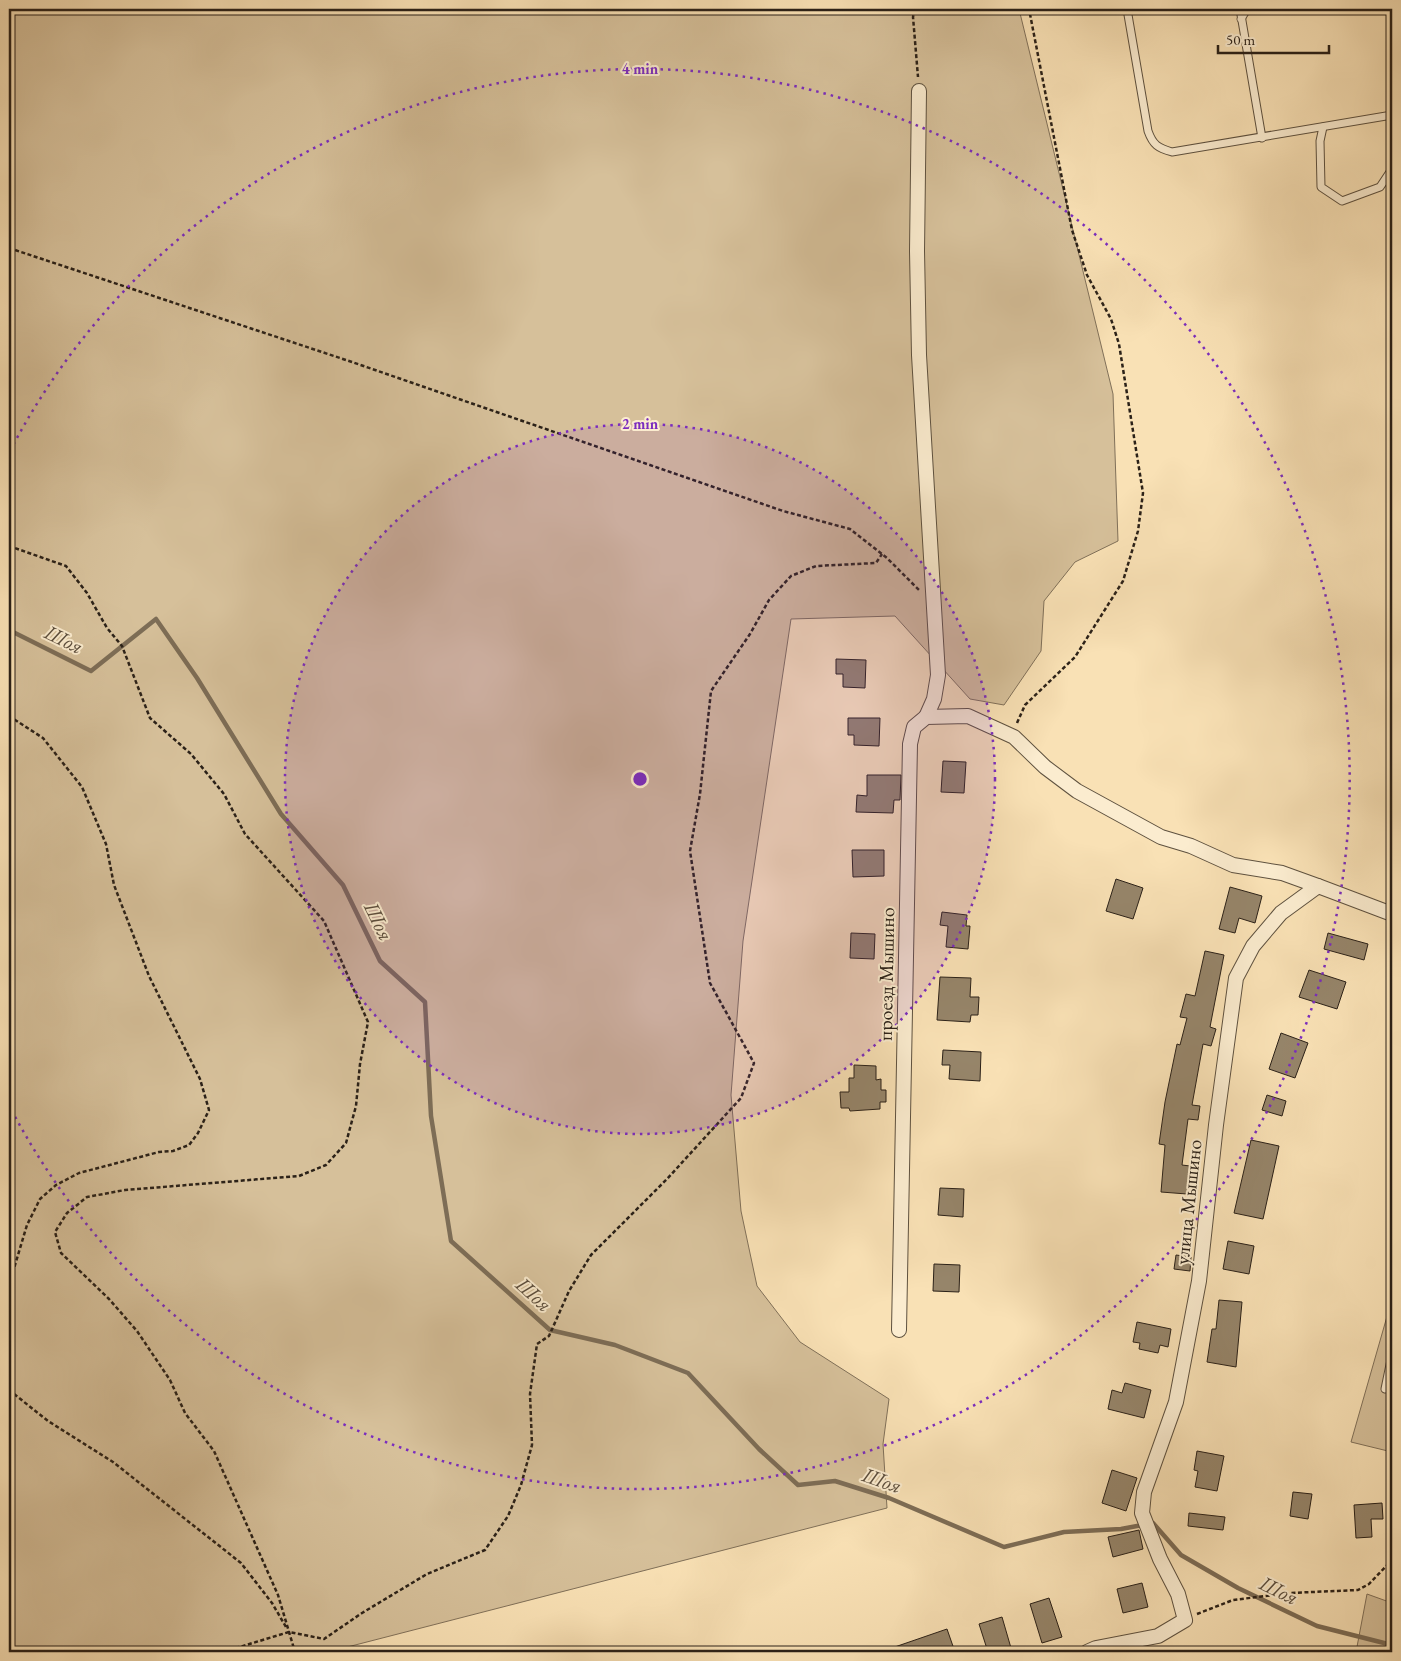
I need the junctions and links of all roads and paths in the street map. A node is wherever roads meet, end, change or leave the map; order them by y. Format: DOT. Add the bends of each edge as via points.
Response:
graph roads {
  1 [pos="915,9"];
  2 [pos="1029,9"];
  3 [pos="1127,9"];
  4 [pos="1240,9"];
  5 [pos="1247,9"];
  6 [pos="1241,19"];
  7 [pos="919,91"];
  8 [pos="1392,115"];
  9 [pos="1323,127"];
  10 [pos="1262,138"];
  11 [pos="1392,169"];
  12 [pos="9,248"];
  13 [pos="9,546"];
  14 [pos="882,554"];
  15 [pos="934,606"];
  16 [pos="9,716"];
  17 [pos="926,717"];
  18 [pos="1014,737"];
  19 [pos="1318,886"];
  20 [pos="1392,914"];
  21 [pos="9,1285"];
  22 [pos="899,1330"];
  23 [pos="1392,1355"];
  24 [pos="9,1390"];
  25 [pos="1385,1390"];
  26 [pos="1392,1560"];
  27 [pos="1185,1620"];
  28 [pos="289,1632"];
  29 [pos="223,1652"];
  30 [pos="295,1652"];
  31 [pos="1087,1652"];
  1 -- 7 [label="path"];
  2 -- 18 [label="path" via="1072,230 1087,275 1111,319 1119,344 1143,493 1138,531 1123,581 1075,657 1025,705"];
  3 -- 10 [label="lane" via="1152,142 1159,149 1172,152"];
  4 -- 6 [label="lane"];
  5 -- 6 [label="lane"];
  6 -- 10 [label="lane"];
  7 -- 15 [label="street, проезд Мышино" via="918,355"];
  8 -- 9 [label="lane"];
  9 -- 10 [label="lane"];
  9 -- 11 [label="lane" via="1320,141 1321,187 1342,201 1380,187"];
  12 -- 14 [label="path" via="783,511 850,528"];
  13 -- 28 [label="path" via="66,566 87,593 106,628 122,646 150,718 191,754 224,794 245,834 324,921 368,1022 356,1106 346,1143 326,1165 299,1176 125,1190 88,1198 67,1213 55,1232 62,1253 137,1331 170,1380 185,1413 214,1451 278,1595"];
  14 -- 15 [label="path"];
  14 -- 28 [label="path" via="876,563 816,566 791,576 768,600 750,634 711,691 690,851 710,983 754,1063 741,1098 667,1180 591,1255 569,1291 549,1336 537,1344 530,1394 532,1445 508,1516 485,1550 427,1574 324,1639"];
  15 -- 17 [label="street, проезд Мышино" via="938,675 934,699"];
  16 -- 21 [label="path" via="43,738 82,787 106,844 114,885 149,976 200,1079 209,1110 189,1145 79,1174 56,1185 40,1199 27,1225"];
  17 -- 18 [label="street" via="968,716"];
  17 -- 22 [label="street, проезд Мышино" via="914,727 910,744"];
  18 -- 19 [label="street" via="1045,767 1077,791 1162,837 1233,865 1282,873"];
  19 -- 20 [label="street"];
  19 -- 27 [label="street, улица Мышино" via="1281,913 1253,946 1236,978 1216,1125 1200,1281 1176,1402 1143,1499 1142,1513 1178,1594"];
  23 -- 25 [label="lane"];
  24 -- 28 [label="path" via="113,1462 241,1563 272,1602"];
  26 -- 27 [label="path" via="1369,1584 1358,1590 1233,1600"];
  27 -- 31 [label="street" via="1158,1636"];
  28 -- 29 [label="path"];
  28 -- 30 [label="path"];
}
